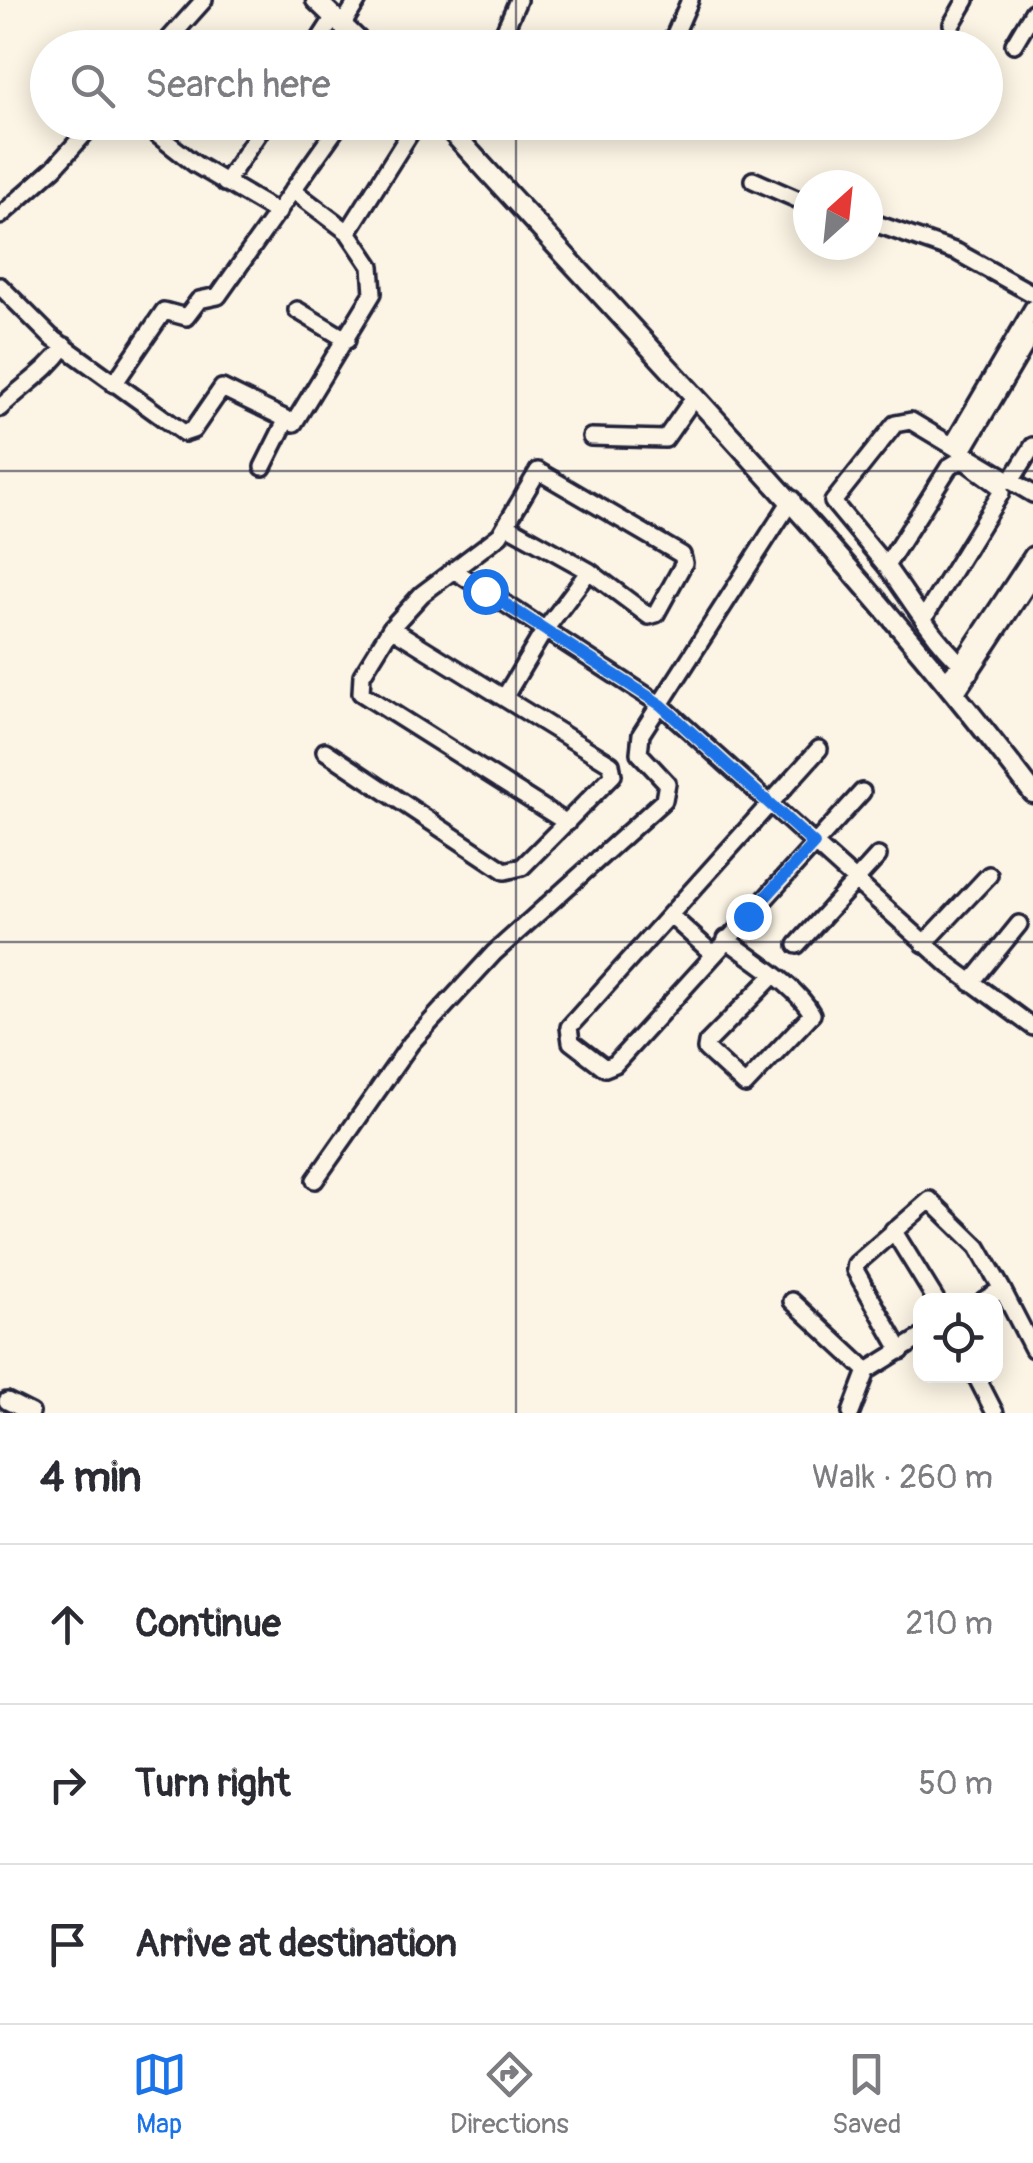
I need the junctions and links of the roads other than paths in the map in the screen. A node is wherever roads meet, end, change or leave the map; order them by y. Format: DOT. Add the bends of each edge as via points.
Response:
graph roads {
  1 [pos="204,0"];
  2 [pos="316,0"];
  3 [pos="358,0"];
  4 [pos="518,0"];
  5 [pos="690,0"];
  6 [pos="966,0"];
  7 [pos="1033,12"];
  8 [pos="338,20"];
  9 [pos="952,24"];
  10 [pos="177,30"];
  11 [pos="329,30"];
  12 [pos="348,30"];
  13 [pos="505,30"];
  14 [pos="677,30"];
  15 [pos="1014,44"];
  16 [pos="79,140"];
  17 [pos="167,140"];
  18 [pos="254,140"];
  19 [pos="329,140"];
  20 [pos="406,140"];
  21 [pos="460,140"];
  22 [pos="753,180"];
  23 [pos="226,183"];
  24 [pos="295,192"];
  25 [pos="793,197"];
  26 [pos="278,213"];
  27 [pos="0,216"];
  28 [pos="883,226"];
  29 [pos="348,232"];
  30 [pos="0,286"];
  31 [pos="1033,294"];
  32 [pos="1033,308"];
  33 [pos="298,310"];
  34 [pos="1033,332"];
  35 [pos="346,340"];
  36 [pos="65,346"];
  37 [pos="114,384"];
  38 [pos="695,396"];
  39 [pos="0,408"];
  40 [pos="286,421"];
  41 [pos="591,437"];
  42 [pos="1033,446"];
  43 [pos="958,447"];
  44 [pos="263,466"];
  45 [pos="1012,481"];
  46 [pos="1033,494"];
  47 [pos="792,499"];
  48 [pos="508,526"];
  49 [pos="1033,555"];
  50 [pos="886,566"];
  51 [pos="455,571"];
  52 [pos="588,571"];
  53 [pos="1033,576"];
  54 [pos="924,618"];
  55 [pos="390,628"];
  56 [pos="544,631"];
  57 [pos="966,668"];
  58 [pos="951,686"];
  59 [pos="504,698"];
  60 [pos="661,705"];
  61 [pos="819,748"];
  62 [pos="325,751"];
  63 [pos="862,792"];
  64 [pos="1033,793"];
  65 [pos="771,804"];
  66 [pos="567,823"];
  67 [pos="814,844"];
  68 [pos="878,856"];
  69 [pos="989,875"];
  70 [pos="855,881"];
  71 [pos="672,916"];
  72 [pos="1018,924"];
  73 [pos="726,938"];
  74 [pos="796,944"];
  75 [pos="924,944"];
  76 [pos="712,953"];
  77 [pos="773,976"];
  78 [pos="971,983"];
  79 [pos="1033,1027"];
  80 [pos="314,1180"];
  81 [pos="893,1230"];
  82 [pos="1002,1289"];
  83 [pos="932,1293"];
  84 [pos="995,1293"];
  85 [pos="792,1302"];
  86 [pos="913,1343"];
  87 [pos="1033,1348"];
  88 [pos="901,1351"];
  89 [pos="868,1371"];
  90 [pos="980,1383"];
  91 [pos="7,1401"];
  92 [pos="31,1413"];
  93 [pos="850,1413"];
  94 [pos="995,1413"];
  1 -- 10 [label="street"];
  2 -- 8 [label="street"];
  3 -- 8 [label="street"];
  4 -- 13 [label="street"];
  5 -- 14 [label="street"];
  6 -- 9 [label="street"];
  7 -- 15 [label="street"];
  8 -- 11 [label="street"];
  8 -- 12 [label="street"];
  16 -- 27 [label="street"];
  17 -- 23 [label="street"];
  18 -- 23 [label="street"];
  19 -- 24 [label="street"];
  20 -- 29 [label="street"];
  21 -- 38 [label="street"];
  22 -- 25 [label="street"];
  23 -- 26 [label="street"];
  24 -- 26 [label="street"];
  24 -- 29 [label="street"];
  26 -- 37 [label="street" via="215,298 199,300 186,317 164,311"];
  28 -- 31 [label="street" via="958,252"];
  29 -- 35 [label="street" via="375,284"];
  30 -- 36 [label="street"];
  32 -- 43 [label="street"];
  33 -- 35 [label="street"];
  34 -- 43 [label="street"];
  35 -- 40 [label="street" via="296,421"];
  36 -- 37 [label="street"];
  36 -- 39 [label="street" via="43,376"];
  37 -- 40 [label="street" via="184,432 222,388"];
  38 -- 41 [label="street" via="666,439"];
  38 -- 47 [label="street"];
  40 -- 44 [label="street"];
  42 -- 45 [label="street"];
  43 -- 45 [label="street"];
  43 -- 50 [label="street" via="900,421 834,496 836,508"];
  45 -- 46 [label="street"];
  47 -- 58 [label="street"];
  47 -- 60 [label="street"];
  48 -- 51 [label="street"];
  48 -- 52 [label="street"];
  48 -- 52 [label="street" via="533,474 546,472 684,559 653,616"];
  49 -- 57 [label="street"];
  50 -- 54 [label="street"];
  50 -- 54 [label="street" via="954,460 999,486 999,502"];
  51 -- 55 [label="street"];
  51 -- 56 [label="street"];
  52 -- 56 [label="street"];
  53 -- 57 [label="street"];
  54 -- 57 [label="street"];
  55 -- 59 [label="street"];
  55 -- 66 [label="street" via="359,684 366,700"];
  56 -- 59 [label="street"];
  56 -- 60 [label="street"];
  57 -- 58 [label="street"];
  58 -- 64 [label="street"];
  59 -- 66 [label="street" via="614,769"];
  60 -- 65 [label="street"];
  60 -- 80 [label="street" via="638,744 667,783 664,800 494,953 411,1043"];
  61 -- 65 [label="street"];
  62 -- 66 [label="street" via="505,872 522,867"];
  63 -- 67 [label="street"];
  65 -- 67 [label="street"];
  65 -- 71 [label="street"];
  67 -- 70 [label="street"];
  67 -- 73 [label="street"];
  68 -- 70 [label="street"];
  69 -- 75 [label="street"];
  70 -- 74 [label="street"];
  70 -- 75 [label="street"];
  71 -- 76 [label="street"];
  71 -- 76 [label="street" via="569,1027 571,1042 610,1068"];
  72 -- 78 [label="street"];
  73 -- 76 [label="street"];
  73 -- 77 [label="street"];
  75 -- 78 [label="street"];
  77 -- 77 [label="street" via="812,1014 744,1085 707,1044"];
  78 -- 79 [label="street"];
  81 -- 82 [label="street" via="930,1200 978,1246"];
  81 -- 83 [label="street"];
  81 -- 88 [label="street" via="855,1270"];
  82 -- 84 [label="street"];
  82 -- 87 [label="street"];
  85 -- 89 [label="street"];
  86 -- 88 [label="street"];
  88 -- 89 [label="street"];
  89 -- 93 [label="street"];
  90 -- 94 [label="street"];
  91 -- 92 [label="street"];
}
